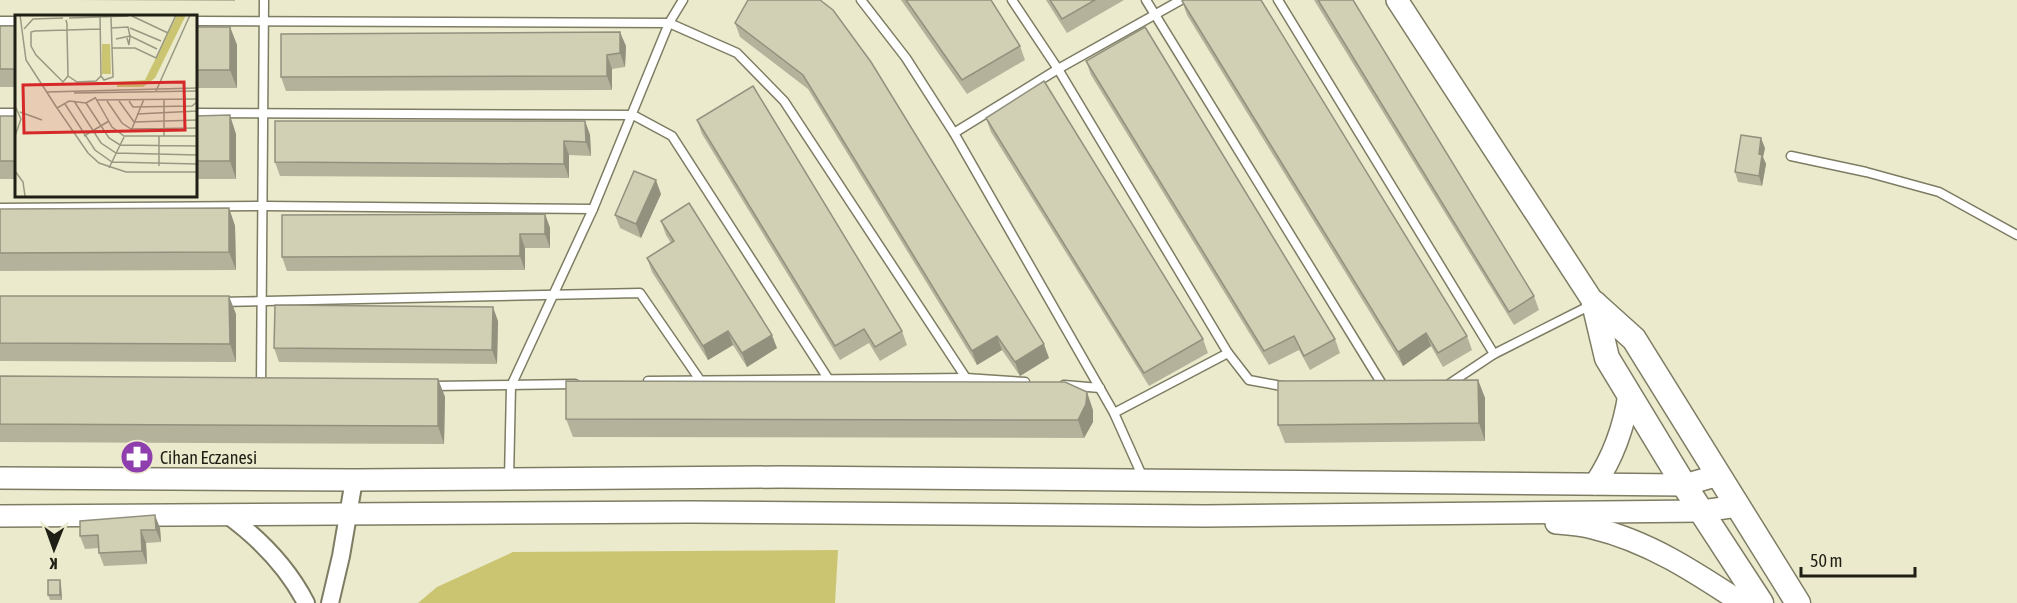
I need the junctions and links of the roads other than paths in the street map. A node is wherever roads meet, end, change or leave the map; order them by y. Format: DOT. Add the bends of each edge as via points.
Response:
graph roads {
  1 [pos="264,0"];
  2 [pos="683,0"];
  3 [pos="861,0"];
  4 [pos="1012,0"];
  5 [pos="1146,0"];
  6 [pos="1181,0"];
  7 [pos="1278,0"];
  8 [pos="1397,0"];
  9 [pos="1155,14"];
  10 [pos="196,21"];
  11 [pos="264,21"];
  12 [pos="669,23"];
  13 [pos="1058,69"];
  14 [pos="196,113"];
  15 [pos="264,114"];
  16 [pos="633,115"];
  17 [pos="954,133"];
  18 [pos="1791,156"];
  19 [pos="264,206"];
  20 [pos="0,208"];
  21 [pos="593,209"];
  22 [pos="2017,235"];
  23 [pos="552,294"];
  24 [pos="214,302"];
  25 [pos="262,302"];
  26 [pos="1594,303"];
  27 [pos="1228,353"];
  28 [pos="1494,354"];
  29 [pos="966,378"];
  30 [pos="700,380"];
  31 [pos="830,380"];
  32 [pos="641,382"];
  33 [pos="1033,383"];
  34 [pos="582,384"];
  35 [pos="1055,385"];
  36 [pos="428,386"];
  37 [pos="511,386"];
  38 [pos="249,387"];
  39 [pos="261,387"];
  40 [pos="273,387"];
  41 [pos="1292,387"];
  42 [pos="1100,388"];
  43 [pos="1374,389"];
  44 [pos="1385,389"];
  45 [pos="1396,389"];
  46 [pos="1441,389"];
  47 [pos="1629,394"];
  48 [pos="1114,413"];
  49 [pos="1719,475"];
  50 [pos="0,478"];
  51 [pos="509,479"];
  52 [pos="354,480"];
  53 [pos="1144,480"];
  54 [pos="1595,484"];
  55 [pos="1684,485"];
  56 [pos="1738,506"];
  57 [pos="1702,511"];
  58 [pos="1481,512"];
  59 [pos="348,513"];
  60 [pos="226,514"];
  61 [pos="0,516"];
  62 [pos="306,603"];
  63 [pos="330,603"];
  64 [pos="1742,603"];
  65 [pos="1761,603"];
  66 [pos="1798,603"];
  1 -- 11 [label="lane"];
  2 -- 12 [label="lane"];
  3 -- 17 [label="lane" via="906,58"];
  4 -- 13 [label="lane"];
  5 -- 9 [label="lane"];
  6 -- 9 [label="lane"];
  7 -- 28 [label="lane"];
  8 -- 26 [label="street"];
  9 -- 13 [label="lane"];
  9 -- 44 [label="lane"];
  10 -- 11 [label="lane"];
  11 -- 12 [label="lane"];
  11 -- 15 [label="lane"];
  12 -- 16 [label="lane"];
  12 -- 29 [label="lane" via="737,53 784,101"];
  13 -- 17 [label="lane"];
  13 -- 27 [label="lane"];
  14 -- 15 [label="lane"];
  15 -- 16 [label="lane"];
  15 -- 19 [label="lane"];
  16 -- 21 [label="lane"];
  16 -- 31 [label="lane" via="672,136"];
  17 -- 42 [label="lane"];
  18 -- 22 [label="lane" via="1939,192"];
  19 -- 20 [label="lane"];
  19 -- 21 [label="lane"];
  19 -- 25 [label="lane"];
  21 -- 23 [label="lane"];
  23 -- 25 [label="lane"];
  23 -- 30 [label="lane" via="640,293"];
  23 -- 37 [label="lane"];
  24 -- 25 [label="lane"];
  25 -- 39 [label="lane"];
  26 -- 28 [label="lane"];
  26 -- 47 [label="main road" via="1607,358"];
  26 -- 49 [label="main road" via="1634,339"];
  27 -- 41 [label="lane" via="1249,380"];
  27 -- 48 [label="lane"];
  28 -- 46 [label="lane"];
  29 -- 31 [label="lane"];
  29 -- 33 [label="lane"];
  30 -- 31 [label="lane"];
  30 -- 32 [label="lane"];
  34 -- 37 [label="lane"];
  35 -- 42 [label="lane"];
  36 -- 37 [label="lane"];
  37 -- 51 [label="lane"];
  38 -- 39 [label="lane"];
  39 -- 40 [label="lane"];
  42 -- 48 [label="lane"];
  43 -- 44 [label="lane"];
  44 -- 45 [label="lane"];
  47 -- 54 [label="street" via="1616,446"];
  47 -- 55 [label="main road"];
  48 -- 53 [label="lane"];
  49 -- 55 [label="street"];
  49 -- 56 [label="main road"];
  50 -- 52 [label="street"];
  51 -- 52 [label="street"];
  51 -- 53 [label="street"];
  52 -- 59 [label="street"];
  53 -- 54 [label="street"];
  54 -- 55 [label="street"];
  55 -- 57 [label="main road"];
  56 -- 57 [label="street"];
  56 -- 66 [label="main road"];
  57 -- 58 [label="street"];
  57 -- 65 [label="main road"];
  58 -- 59 [label="street" via="1205,516"];
  58 -- 64 [label="street" via="1592,528 1627,538 1692,570"];
  59 -- 60 [label="street"];
  59 -- 63 [label="street"];
  60 -- 61 [label="street"];
  60 -- 62 [label="street" via="274,556"];
}
